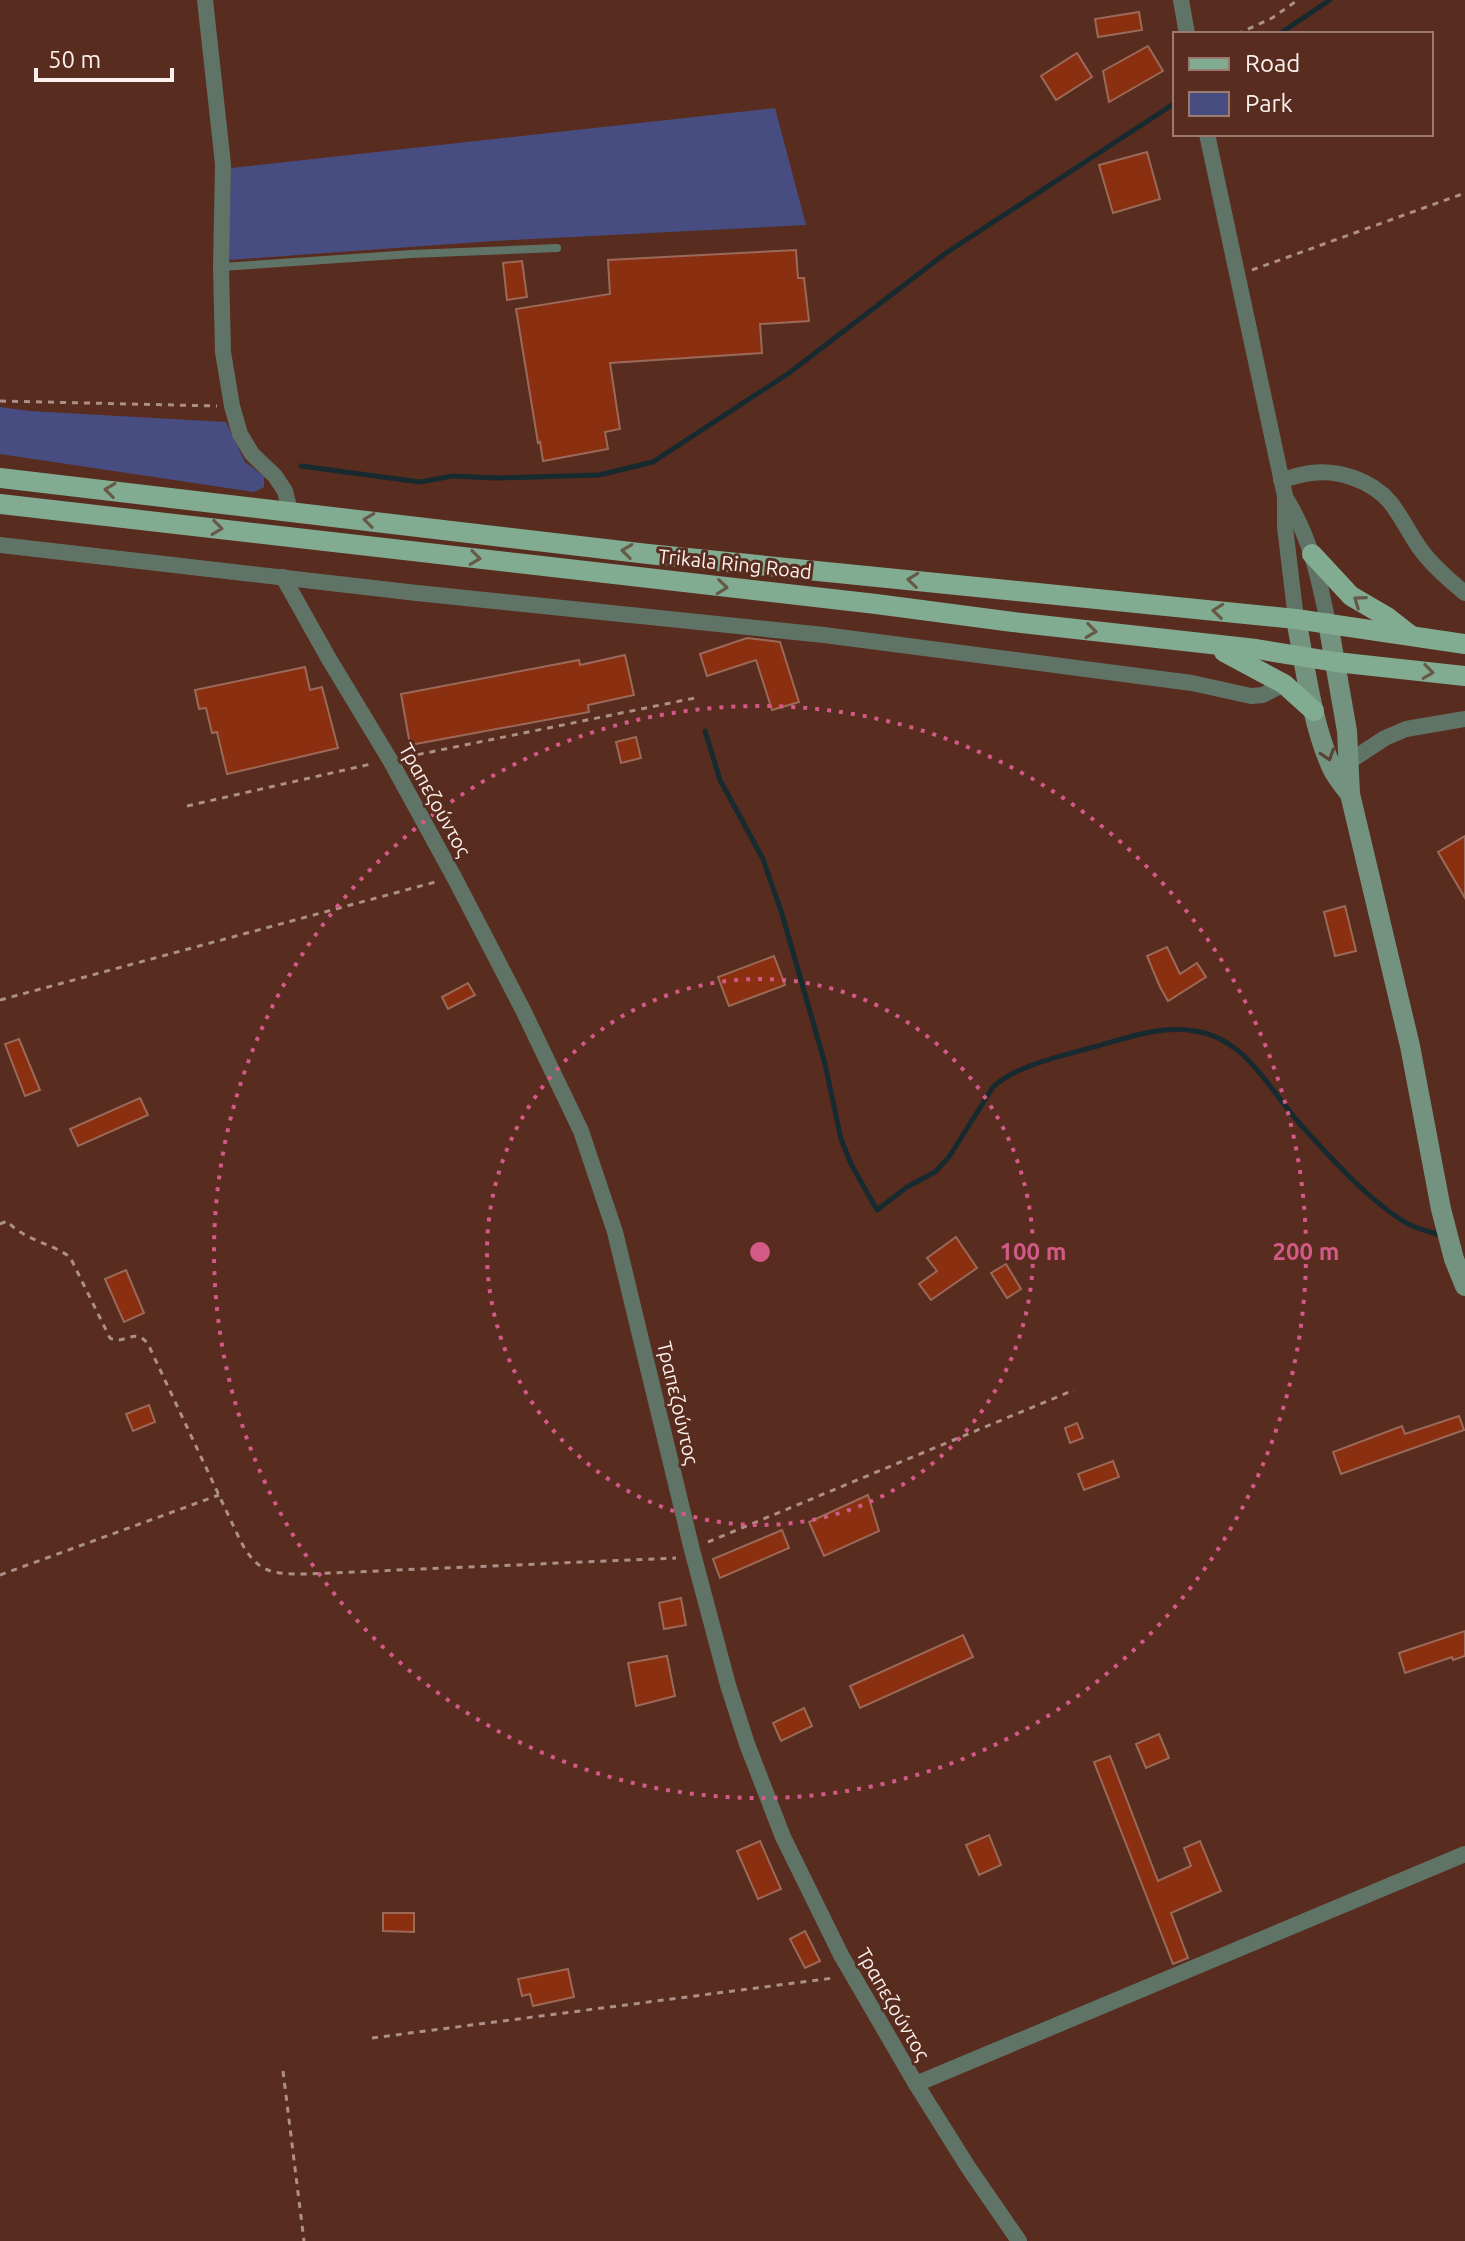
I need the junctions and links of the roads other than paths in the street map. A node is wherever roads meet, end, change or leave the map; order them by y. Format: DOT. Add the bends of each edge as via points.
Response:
graph roads {
  1 [pos="205,0"];
  2 [pos="1181,0"];
  3 [pos="1187,32"];
  4 [pos="1207,136"];
  5 [pos="557,248"];
  6 [pos="221,267"];
  7 [pos="0,478"];
  8 [pos="1283,488"];
  9 [pos="0,504"];
  10 [pos="290,511"];
  11 [pos="0,545"];
  12 [pos="1312,554"];
  13 [pos="283,577"];
  14 [pos="1465,593"];
  15 [pos="1296,619"];
  16 [pos="1328,623"];
  17 [pos="1413,638"];
  18 [pos="1465,644"];
  19 [pos="1210,645"];
  20 [pos="1303,656"];
  21 [pos="1336,662"];
  22 [pos="1465,676"];
  23 [pos="1284,684"];
  24 [pos="1314,711"];
  25 [pos="1465,719"];
  26 [pos="1350,761"];
  27 [pos="1350,794"];
  28 [pos="1465,1286"];
  29 [pos="1465,1854"];
  30 [pos="916,2084"];
  31 [pos="1019,2241"];
  1 -- 6 [label="street" via="223,164"];
  2 -- 3 [label="street"];
  4 -- 8 [label="street"];
  5 -- 6 [label="lane"];
  6 -- 10 [label="street" via="223,352 232,406 240,434 285,491"];
  10 -- 7 [label="main road, Trikala Ring Road, one-way"];
  8 -- 12 [label="street"];
  8 -- 14 [label="street" via="1313,472 1351,476 1376,489 1421,550"];
  8 -- 15 [label="street"];
  9 -- 19 [label="main road, Trikala Ring Road, one-way"];
  15 -- 10 [label="main road, Trikala Ring Road, one-way" via="648,554"];
  11 -- 13 [label="street"];
  12 -- 16 [label="street"];
  17 -- 12 [label="main road, one-way" via="1351,596"];
  13 -- 23 [label="street" via="869,640 1192,683 1251,696"];
  13 -- 30 [label="street, Τραπεζούντος" via="454,877 568,1101 622,1258 692,1550 758,1773 830,1936"];
  15 -- 16 [label="main road, Trikala Ring Road"];
  15 -- 20 [label="street"];
  16 -- 17 [label="main road, Trikala Ring Road"];
  16 -- 21 [label="street"];
  17 -- 18 [label="main road, Trikala Ring Road"];
  19 -- 20 [label="main road, Trikala Ring Road"];
  19 -- 23 [label="main road"];
  20 -- 21 [label="main road, Trikala Ring Road"];
  20 -- 24 [label="street"];
  21 -- 22 [label="main road, Trikala Ring Road, one-way"];
  21 -- 26 [label="street"];
  23 -- 24 [label="main road"];
  24 -- 27 [label="street, one-way" via="1332,769"];
  25 -- 26 [label="street" via="1406,729"];
  26 -- 27 [label="street"];
  27 -- 28 [label="street" via="1410,1046 1441,1209"];
  29 -- 30 [label="street"];
  30 -- 31 [label="street, Τραπεζούντος"];
}
